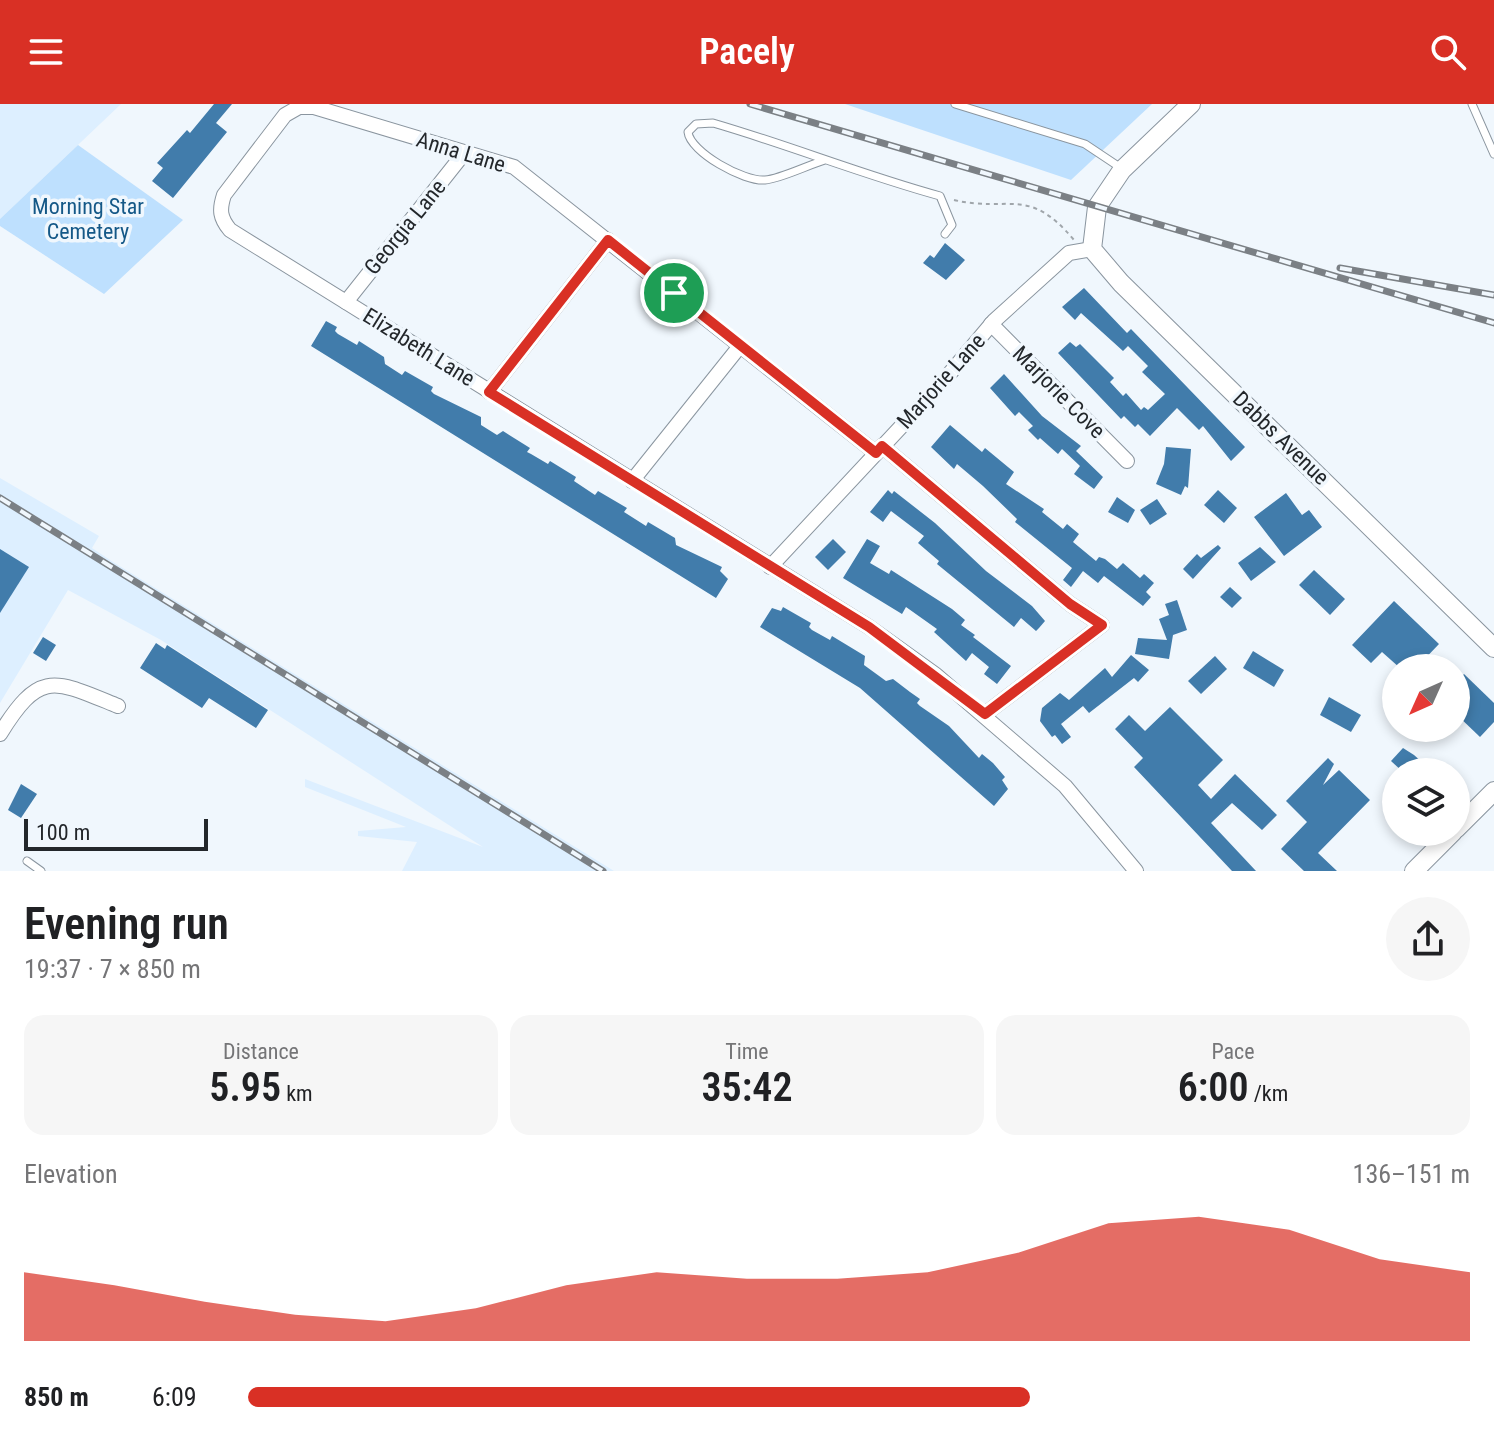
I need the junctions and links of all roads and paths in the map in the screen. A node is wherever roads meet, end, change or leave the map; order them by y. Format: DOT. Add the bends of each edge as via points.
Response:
graph roads {
  1 [pos="955,104"];
  2 [pos="1191,104"];
  3 [pos="1472,104"];
  4 [pos="465,152"];
  5 [pos="1494,154"];
  6 [pos="825,160"];
  7 [pos="1122,170"];
  8 [pos="940,196"];
  9 [pos="230,230"];
  10 [pos="945,234"];
  11 [pos="608,240"];
  12 [pos="1074,241"];
  13 [pos="1092,249"];
  14 [pos="346,302"];
  15 [pos="991,324"];
  16 [pos="740,346"];
  17 [pos="489,392"];
  18 [pos="879,450"];
  19 [pos="1127,461"];
  20 [pos="632,481"];
  21 [pos="770,567"];
  22 [pos="1494,648"];
  23 [pos="118,706"];
  24 [pos="985,714"];
  25 [pos="0,734"];
  26 [pos="1494,791"];
  27 [pos="1470,816"];
  28 [pos="1440,846"];
  29 [pos="27,861"];
  30 [pos="41,871"];
  31 [pos="1136,871"];
  32 [pos="1414,871"];
  1 -- 7 [label="lane" via="1085,144"];
  2 -- 7 [label="street"];
  3 -- 5 [label="lane"];
  4 -- 9 [label="street, Anna Lane" via="299,107 285,115 224,195 222,220"];
  4 -- 11 [label="street, Anna Lane" via="514,167"];
  4 -- 14 [label="street, Georgia Lane"];
  6 -- 6 [label="lane" via="713,123 696,124 688,132 697,150 748,179 767,181"];
  6 -- 8 [label="lane"];
  7 -- 13 [label="street" via="1094,218"];
  8 -- 10 [label="lane" via="952,225"];
  8 -- 12 [label="path" via="1024,203 1046,212"];
  9 -- 14 [label="street, Elizabeth Lane"];
  11 -- 16 [label="street, Anna Lane"];
  11 -- 17 [label="street"];
  13 -- 15 [label="street, Marjorie Lane" via="1069,253"];
  13 -- 22 [label="street, Dabbs Avenue"];
  14 -- 17 [label="street, Elizabeth Lane"];
  15 -- 18 [label="street, Marjorie Lane"];
  15 -- 19 [label="street, Marjorie Cove"];
  16 -- 18 [label="street, Anna Lane"];
  16 -- 20 [label="street"];
  17 -- 20 [label="street, Elizabeth Lane"];
  18 -- 21 [label="street, Marjorie Lane"];
  18 -- 24 [label="street, Anna Lane" via="1102,625"];
  20 -- 21 [label="street, Elizabeth Lane"];
  21 -- 24 [label="street, Elizabeth Lane" via="871,627"];
  23 -- 25 [label="street" via="52,683 34,689"];
  24 -- 31 [label="street, Elizabeth Lane" via="1065,786"];
  26 -- 27 [label="street"];
  28 -- 32 [label="street"];
  29 -- 30 [label="lane"];
}
